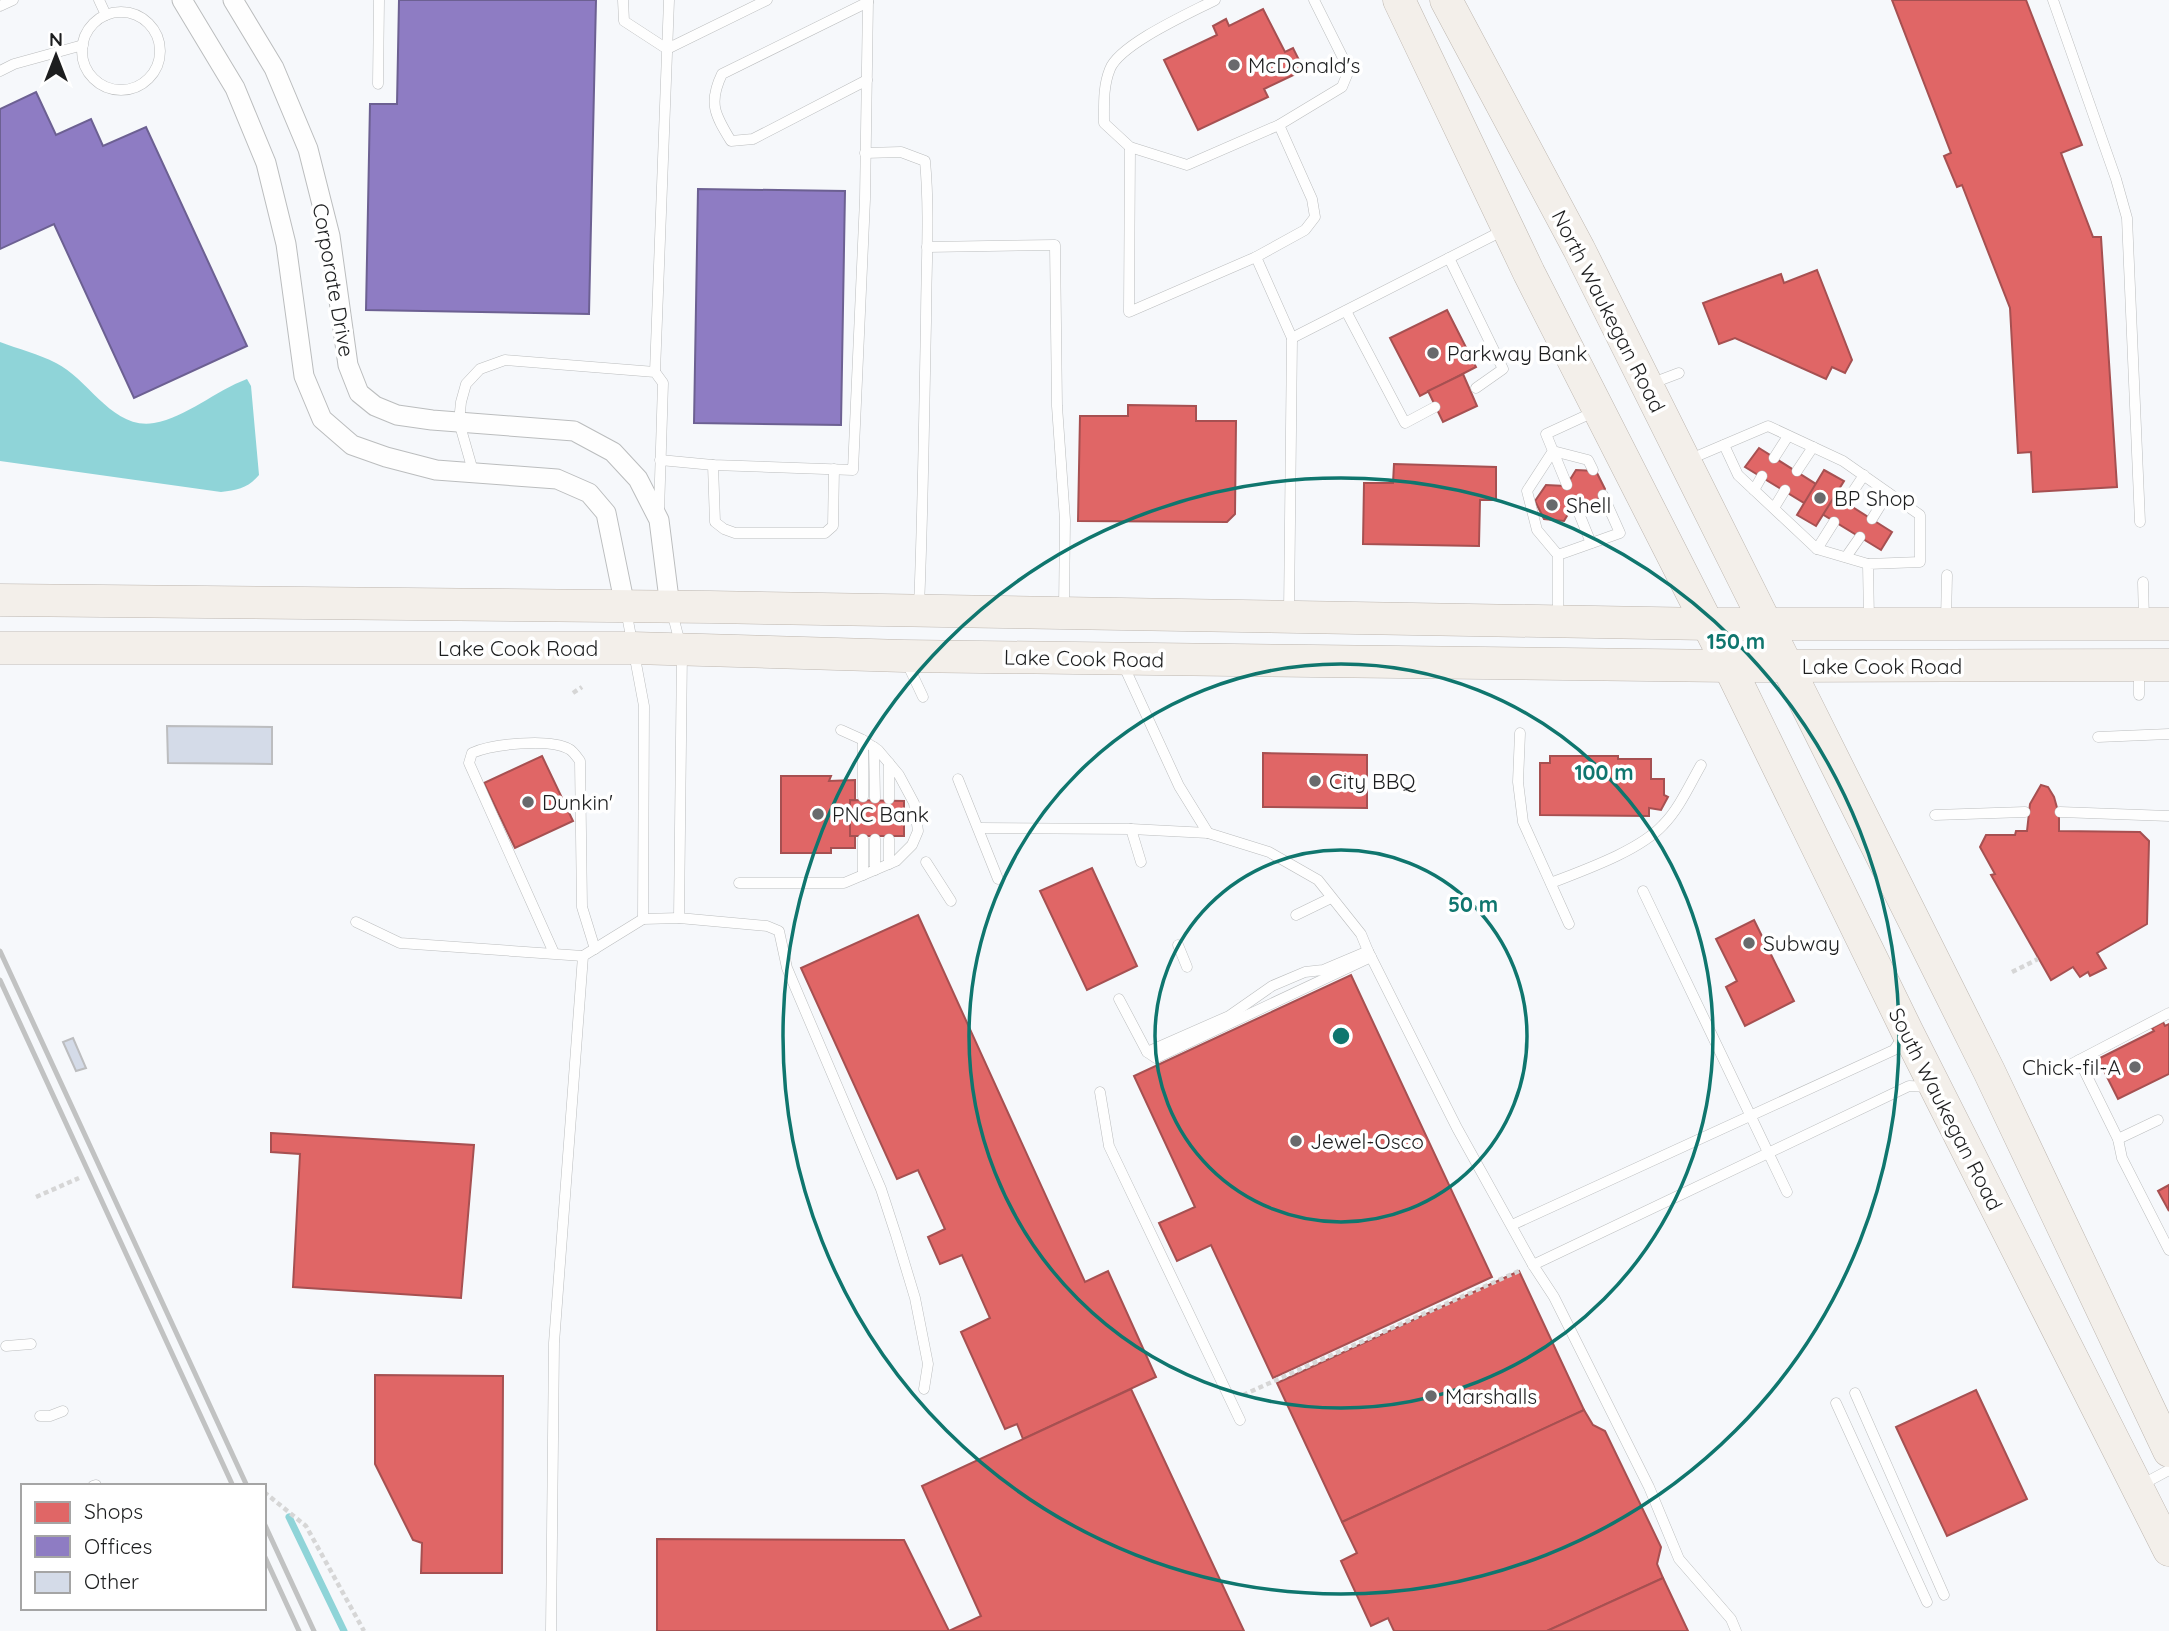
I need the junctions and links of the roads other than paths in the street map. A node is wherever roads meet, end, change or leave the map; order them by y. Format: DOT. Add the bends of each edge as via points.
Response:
graph roads {
  1 [pos="13,0"];
  2 [pos="99,0"];
  3 [pos="182,0"];
  4 [pos="233,0"];
  5 [pos="379,0"];
  6 [pos="623,0"];
  7 [pos="669,0"];
  8 [pos="767,0"];
  9 [pos="1214,0"];
  10 [pos="1314,0"];
  11 [pos="1399,0"];
  12 [pos="1446,0"];
  13 [pos="2053,0"];
  14 [pos="868,1"];
  15 [pos="0,6"];
  16 [pos="106,15"];
  17 [pos="83,45"];
  18 [pos="667,49"];
  19 [pos="0,71"];
  20 [pos="867,80"];
  21 [pos="378,84"];
  22 [pos="1279,125"];
  23 [pos="1130,147"];
  24 [pos="865,153"];
  25 [pos="1508,228"];
  26 [pos="926,247"];
  27 [pos="1256,257"];
  28 [pos="1449,258"];
  29 [pos="1346,311"];
  30 [pos="1292,338"];
  31 [pos="655,372"];
  32 [pos="1679,373"];
  33 [pos="1647,386"];
  34 [pos="1476,388"];
  35 [pos="1435,407"];
  36 [pos="1600,410"];
  37 [pos="459,422"];
  38 [pos="1788,436"];
  39 [pos="1724,446"];
  40 [pos="1813,447"];
  41 [pos="1553,451"];
  42 [pos="1774,458"];
  43 [pos="660,460"];
  44 [pos="1685,462"];
  45 [pos="713,465"];
  46 [pos="834,469"];
  47 [pos="1593,470"];
  48 [pos="473,471"];
  49 [pos="1797,471"];
  50 [pos="1864,475"];
  51 [pos="1762,476"];
  52 [pos="1567,485"];
  53 [pos="1754,490"];
  54 [pos="1785,490"];
  55 [pos="1888,493"];
  56 [pos="1603,495"];
  57 [pos="1846,502"];
  58 [pos="1576,506"];
  59 [pos="1774,508"];
  60 [pos="1872,519"];
  61 [pos="659,520"];
  62 [pos="1834,522"];
  63 [pos="2140,522"];
  64 [pos="1860,537"];
  65 [pos="1591,543"];
  66 [pos="1817,549"];
  67 [pos="1558,555"];
  68 [pos="1846,557"];
  69 [pos="1868,564"];
  70 [pos="1947,575"];
  71 [pos="2143,582"];
  72 [pos="0,600"];
  73 [pos="625,607"];
  74 [pos="670,607"];
  75 [pos="919,611"];
  76 [pos="1064,614"];
  77 [pos="1289,617"];
  78 [pos="1558,622"];
  79 [pos="1707,624"];
  80 [pos="1765,624"];
  81 [pos="1869,625"];
  82 [pos="1946,625"];
  83 [pos="2157,625"];
  84 [pos="0,648"];
  85 [pos="634,648"];
  86 [pos="682,651"];
  87 [pos="904,656"];
  88 [pos="1120,659"];
  89 [pos="1729,666"];
  90 [pos="1787,666"];
  91 [pos="2149,675"];
  92 [pos="923,697"];
  93 [pos="841,730"];
  94 [pos="1520,733"];
  95 [pos="2169,734"];
  96 [pos="2140,736"];
  97 [pos="2098,737"];
  98 [pos="863,740"];
  99 [pos="2169,741"];
  100 [pos="874,747"];
  101 [pos="889,763"];
  102 [pos="1701,765"];
  103 [pos="958,779"];
  104 [pos="863,797"];
  105 [pos="875,798"];
  106 [pos="889,799"];
  107 [pos="2025,812"];
  108 [pos="2060,812"];
  109 [pos="1936,815"];
  110 [pos="2169,816"];
  111 [pos="979,828"];
  112 [pos="1131,830"];
  113 [pos="1208,833"];
  114 [pos="863,839"];
  115 [pos="875,839"];
  116 [pos="889,839"];
  117 [pos="926,862"];
  118 [pos="1141,862"];
  119 [pos="889,864"];
  120 [pos="875,870"];
  121 [pos="863,875"];
  122 [pos="998,879"];
  123 [pos="738,883"];
  124 [pos="1551,883"];
  125 [pos="1643,891"];
  126 [pos="1331,898"];
  127 [pos="951,901"];
  128 [pos="1296,915"];
  129 [pos="679,918"];
  130 [pos="643,919"];
  131 [pos="356,922"];
  132 [pos="1569,924"];
  133 [pos="1178,945"];
  134 [pos="595,949"];
  135 [pos="554,953"];
  136 [pos="1369,954"];
  137 [pos="583,956"];
  138 [pos="1187,967"];
  139 [pos="1119,999"];
  140 [pos="2169,1013"];
  141 [pos="1907,1031"];
  142 [pos="1146,1052"];
  143 [pos="2079,1060"];
  144 [pos="2060,1070"];
  145 [pos="1935,1087"];
  146 [pos="1100,1092"];
  147 [pos="1750,1115"];
  148 [pos="2158,1120"];
  149 [pos="2118,1139"];
  150 [pos="1767,1152"];
  151 [pos="1787,1192"];
  152 [pos="1512,1225"];
  153 [pos="2169,1250"];
  154 [pos="1533,1265"];
  155 [pos="31,1344"];
  156 [pos="6,1346"];
  157 [pos="924,1388"];
  158 [pos="1855,1394"];
  159 [pos="1836,1403"];
  160 [pos="63,1411"];
  161 [pos="40,1416"];
  162 [pos="1240,1420"];
  163 [pos="2169,1451"];
  164 [pos="2169,1470"];
  165 [pos="2137,1487"];
  166 [pos="2169,1550"];
  167 [pos="1944,1595"];
  168 [pos="1927,1602"];
  169 [pos="551,1631"];
  170 [pos="1737,1631"];
  1 -- 15 [label="lane"];
  2 -- 16 [label="lane"];
  3 -- 48 [label="street, Corporate Drive" via="235,88 266,163 286,244 304,376 322,419 352,445 386,457 436,470"];
  4 -- 37 [label="street, Corporate Drive" via="274,68 308,149 330,236 348,365 359,393 397,415"];
  5 -- 21 [label="lane"];
  6 -- 18 [label="lane" via="624,21"];
  7 -- 18 [label="lane"];
  8 -- 18 [label="lane"];
  9 -- 23 [label="lane" via="1143,37 1111,65 1104,90 1104,123"];
  10 -- 22 [label="lane" via="1349,70 1342,87"];
  11 -- 25 [label="main road"];
  12 -- 33 [label="main road, North Waukegan Road"];
  13 -- 63 [label="lane" via="2127,218"];
  14 -- 20 [label="lane"];
  14 -- 20 [label="lane" via="722,74 713,92 716,117 732,141 753,139"];
  16 -- 17 [label="lane" via="95,22"];
  16 -- 17 [label="lane" via="131,14 152,27 161,51 153,75 132,89 106,88 87,71"];
  17 -- 19 [label="lane"];
  18 -- 31 [label="lane"];
  20 -- 24 [label="lane"];
  22 -- 23 [label="lane" via="1187,165"];
  22 -- 27 [label="lane" via="1312,199 1315,217 1305,230"];
  23 -- 27 [label="lane" via="1129,312"];
  24 -- 26 [label="lane" via="901,152 925,161"];
  24 -- 46 [label="lane" via="853,470"];
  25 -- 28 [label="lane"];
  25 -- 36 [label="main road"];
  26 -- 75 [label="lane"];
  26 -- 76 [label="lane" via="1055,245"];
  27 -- 30 [label="lane"];
  28 -- 29 [label="lane"];
  28 -- 34 [label="lane" via="1503,369"];
  29 -- 30 [label="lane"];
  29 -- 35 [label="lane" via="1405,423"];
  30 -- 77 [label="lane"];
  31 -- 37 [label="lane" via="505,360 480,369 466,384"];
  31 -- 43 [label="lane" via="663,383"];
  32 -- 33 [label="lane"];
  33 -- 44 [label="main road, North Waukegan Road"];
  36 -- 41 [label="lane" via="1546,434"];
  36 -- 79 [label="main road"];
  37 -- 48 [label="lane"];
  37 -- 61 [label="street, Corporate Drive" via="574,431 613,453 638,479"];
  38 -- 39 [label="lane" via="1768,426"];
  38 -- 40 [label="lane"];
  38 -- 42 [label="lane"];
  39 -- 44 [label="lane"];
  39 -- 53 [label="lane" via="1738,475"];
  40 -- 49 [label="lane"];
  40 -- 50 [label="lane"];
  41 -- 47 [label="lane" via="1588,460"];
  41 -- 52 [label="lane"];
  41 -- 67 [label="lane" via="1527,491 1537,530"];
  43 -- 45 [label="lane"];
  43 -- 61 [label="lane"];
  44 -- 80 [label="main road, North Waukegan Road"];
  45 -- 46 [label="lane"];
  45 -- 46 [label="lane" via="715,522 734,533 825,533 832,526"];
  48 -- 73 [label="street, Corporate Drive" via="557,479 589,493 606,513"];
  50 -- 55 [label="lane"];
  50 -- 57 [label="lane"];
  51 -- 53 [label="lane"];
  53 -- 59 [label="lane"];
  54 -- 59 [label="lane"];
  55 -- 60 [label="lane"];
  55 -- 69 [label="lane" via="1920,515 1920,562"];
  56 -- 65 [label="lane" via="1620,533"];
  58 -- 65 [label="lane"];
  59 -- 66 [label="lane"];
  61 -- 74 [label="street, Corporate Drive"];
  62 -- 66 [label="lane"];
  64 -- 68 [label="lane"];
  65 -- 67 [label="lane"];
  66 -- 68 [label="lane"];
  67 -- 78 [label="lane"];
  68 -- 69 [label="lane"];
  69 -- 81 [label="lane"];
  70 -- 82 [label="lane"];
  71 -- 83 [label="lane"];
  72 -- 73 [label="main road, Lake Cook Road"];
  73 -- 74 [label="main road, Lake Cook Road"];
  73 -- 85 [label="lane"];
  74 -- 75 [label="main road, Lake Cook Road"];
  74 -- 86 [label="lane"];
  75 -- 76 [label="main road, Lake Cook Road"];
  76 -- 77 [label="main road, Lake Cook Road"];
  77 -- 78 [label="main road, Lake Cook Road"];
  78 -- 79 [label="main road, Lake Cook Road"];
  79 -- 80 [label="main road, Lake Cook Road"];
  79 -- 89 [label="main road, South Waukegan Road"];
  80 -- 81 [label="main road, Lake Cook Road"];
  80 -- 90 [label="main road, North Waukegan Road"];
  81 -- 82 [label="main road, Lake Cook Road"];
  82 -- 83 [label="main road, Lake Cook Road"];
  84 -- 85 [label="main road, Lake Cook Road"];
  85 -- 86 [label="main road, Lake Cook Road"];
  85 -- 130 [label="lane" via="644,706"];
  86 -- 87 [label="main road, Lake Cook Road"];
  86 -- 129 [label="lane"];
  87 -- 88 [label="main road, Lake Cook Road"];
  87 -- 92 [label="lane"];
  88 -- 89 [label="main road, Lake Cook Road"];
  88 -- 113 [label="lane" via="1179,786"];
  89 -- 90 [label="main road, Lake Cook Road"];
  89 -- 141 [label="main road, South Waukegan Road"];
  90 -- 91 [label="main road, Lake Cook Road"];
  90 -- 163 [label="main road" via="1989,1071"];
  93 -- 98 [label="lane"];
  94 -- 124 [label="lane" via="1518,782 1523,822"];
  95 -- 96 [label="lane"];
  96 -- 97 [label="lane"];
  96 -- 99 [label="lane"];
  98 -- 100 [label="lane"];
  98 -- 104 [label="lane"];
  100 -- 101 [label="lane"];
  100 -- 105 [label="lane"];
  101 -- 106 [label="lane"];
  101 -- 119 [label="lane" via="914,803 918,831 912,845"];
  102 -- 124 [label="lane" via="1664,825 1651,836"];
  103 -- 111 [label="lane"];
  107 -- 109 [label="lane"];
  108 -- 110 [label="lane"];
  111 -- 112 [label="lane"];
  111 -- 122 [label="lane"];
  112 -- 113 [label="lane"];
  112 -- 118 [label="lane"];
  113 -- 126 [label="lane" via="1269,852 1318,880"];
  114 -- 121 [label="lane"];
  115 -- 120 [label="lane"];
  116 -- 119 [label="lane"];
  117 -- 127 [label="lane"];
  119 -- 120 [label="lane"];
  120 -- 121 [label="lane"];
  121 -- 123 [label="lane" via="845,883"];
  124 -- 132 [label="lane"];
  125 -- 147 [label="lane"];
  126 -- 128 [label="lane"];
  126 -- 136 [label="lane" via="1361,934"];
  129 -- 130 [label="lane"];
  129 -- 157 [label="lane" via="767,926 779,932 787,968 896,1234 928,1364"];
  130 -- 134 [label="lane"];
  131 -- 135 [label="lane" via="400,943"];
  133 -- 138 [label="lane"];
  134 -- 135 [label="lane" via="582,907 580,761 571,749 498,744 472,753 469,763"];
  134 -- 137 [label="lane"];
  135 -- 137 [label="lane"];
  136 -- 142 [label="lane" via="1272,986 1229,1016"];
  136 -- 142 [label="lane" via="1156,1058"];
  136 -- 152 [label="lane"];
  137 -- 169 [label="lane" via="554,1343"];
  139 -- 142 [label="lane"];
  140 -- 143 [label="lane"];
  141 -- 145 [label="main road, South Waukegan Road"];
  141 -- 147 [label="lane" via="1894,1050"];
  143 -- 144 [label="lane"];
  143 -- 149 [label="lane"];
  145 -- 150 [label="lane" via="1909,1086"];
  145 -- 165 [label="main road, South Waukegan Road"];
  146 -- 162 [label="lane" via="1109,1146"];
  147 -- 150 [label="lane"];
  147 -- 152 [label="lane"];
  148 -- 149 [label="lane"];
  149 -- 153 [label="lane" via="2122,1158"];
  150 -- 151 [label="lane"];
  150 -- 154 [label="lane"];
  152 -- 154 [label="lane"];
  154 -- 170 [label="lane" via="1554,1297 1644,1476 1679,1559"];
  155 -- 156 [label="lane"];
  158 -- 167 [label="lane"];
  159 -- 168 [label="lane"];
  160 -- 161 [label="lane"];
  164 -- 165 [label="lane"];
  165 -- 166 [label="main road, South Waukegan Road"];
}
